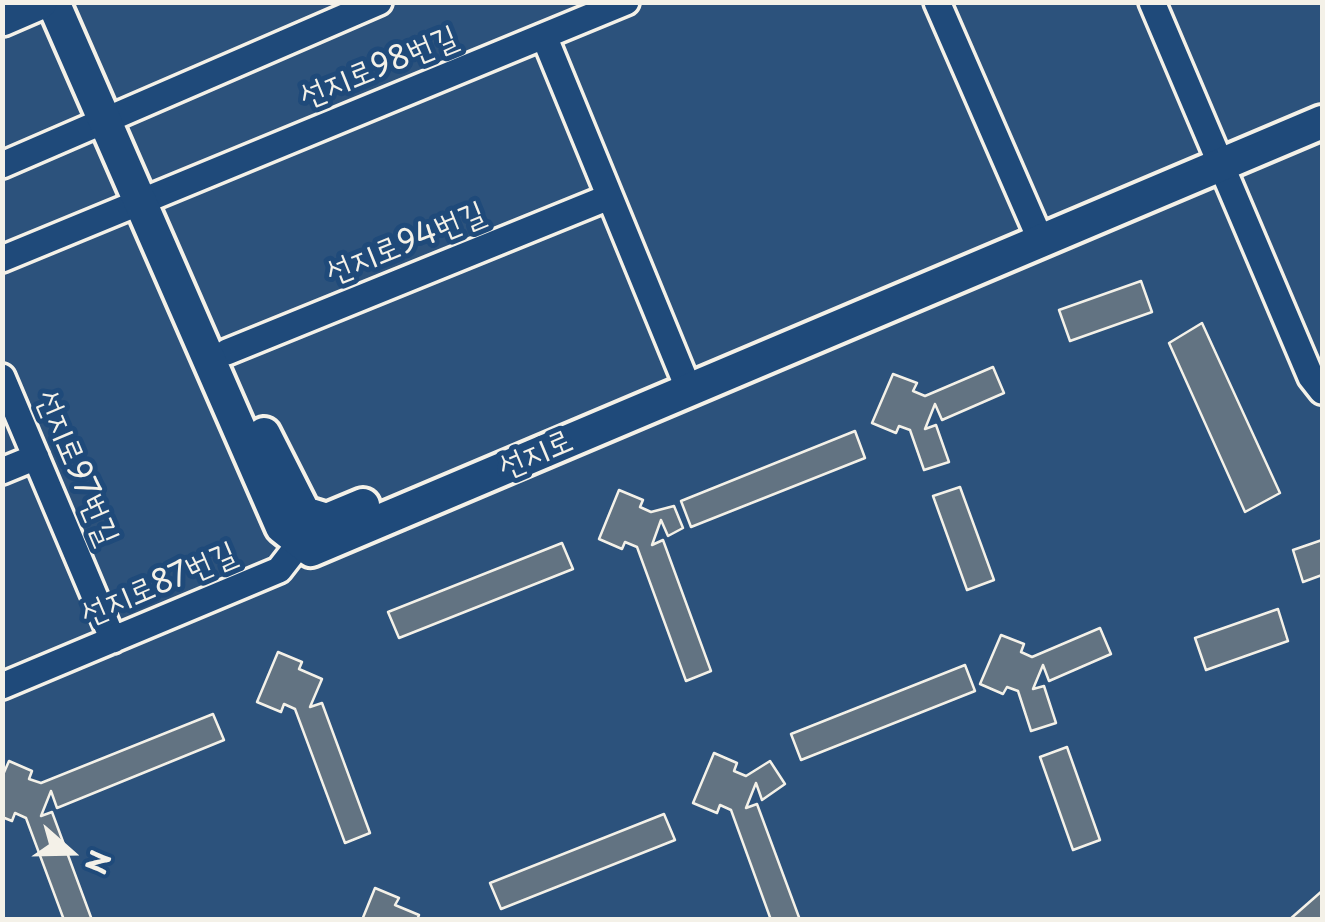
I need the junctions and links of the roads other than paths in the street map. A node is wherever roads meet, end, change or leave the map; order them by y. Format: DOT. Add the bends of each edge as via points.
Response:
graph roads {
  1 [pos="39,2"];
  2 [pos="53,2"];
  3 [pos="72,2"];
  4 [pos="379,2"];
  5 [pos="626,2"];
  6 [pos="937,2"];
  7 [pos="1152,2"];
  8 [pos="2,18"];
  9 [pos="544,36"];
  10 [pos="1322,105"];
  11 [pos="114,119"];
  12 [pos="1322,122"];
  13 [pos="1220,157"];
  14 [pos="2,166"];
  15 [pos="148,198"];
  16 [pos="609,198"];
  17 [pos="1037,234"];
  18 [pos="2,259"];
  19 [pos="227,352"];
  20 [pos="2,377"];
  21 [pos="685,382"];
  22 [pos="1322,391"];
  23 [pos="36,457"];
  24 [pos="2,471"];
  25 [pos="310,530"];
  26 [pos="112,640"];
  27 [pos="2,686"];
  1 -- 8 [label="main road"];
  2 -- 11 [label="street"];
  3 -- 11 [label="street"];
  4 -- 11 [label="street"];
  5 -- 9 [label="street, 선지로98번길"];
  6 -- 17 [label="street"];
  7 -- 13 [label="street"];
  9 -- 15 [label="street, 선지로98번길"];
  9 -- 16 [label="street"];
  10 -- 13 [label="street, 선지로"];
  11 -- 14 [label="street"];
  11 -- 15 [label="street"];
  12 -- 13 [label="street, 선지로"];
  13 -- 17 [label="street, 선지로"];
  13 -- 22 [label="street" via="1310,377"];
  15 -- 18 [label="street"];
  15 -- 19 [label="street"];
  15 -- 25 [label="street" via="282,527"];
  16 -- 19 [label="street, 선지로94번길"];
  16 -- 21 [label="street"];
  17 -- 21 [label="street, 선지로"];
  19 -- 25 [label="street"];
  20 -- 23 [label="street, 선지로97번길"];
  21 -- 25 [label="street, 선지로"];
  23 -- 24 [label="street"];
  23 -- 26 [label="street, 선지로97번길"];
  25 -- 26 [label="street, 선지로87번길" via="279,570"];
  26 -- 27 [label="street, 선지로87번길"];
}
